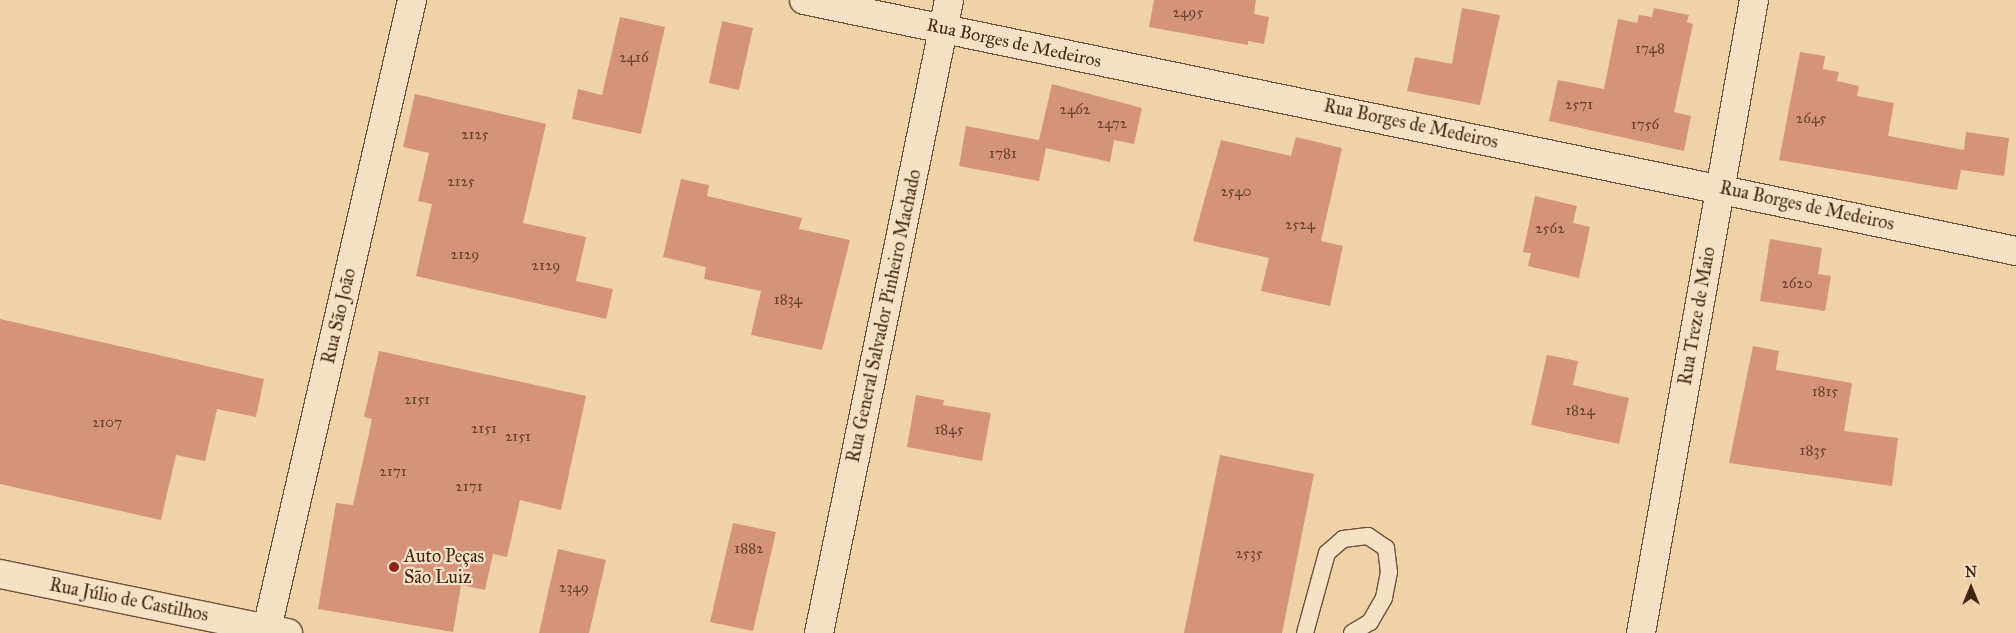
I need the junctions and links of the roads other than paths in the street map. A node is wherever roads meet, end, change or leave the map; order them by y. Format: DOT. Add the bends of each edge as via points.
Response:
graph roads {
  1 [pos="412,0"];
  2 [pos="804,0"];
  3 [pos="950,0"];
  4 [pos="1754,0"];
  5 [pos="943,28"];
  6 [pos="1720,187"];
  7 [pos="2016,251"];
  8 [pos="0,574"];
  9 [pos="274,631"];
  10 [pos="819,633"];
  11 [pos="1305,633"];
  12 [pos="1352,633"];
  13 [pos="1641,633"];
  1 -- 9 [label="street, Rua São João"];
  2 -- 5 [label="street, Rua Borges de Medeiros"];
  3 -- 5 [label="street, Rua General Salvador Pinheiro Machado"];
  4 -- 6 [label="street, Rua Treze de Maio"];
  5 -- 6 [label="street, Rua Borges de Medeiros"];
  5 -- 10 [label="street, Rua General Salvador Pinheiro Machado"];
  6 -- 7 [label="street, Rua Borges de Medeiros"];
  6 -- 13 [label="street, Rua Treze de Maio"];
  8 -- 9 [label="street, Rua Júlio de Castilhos"];
  11 -- 12 [label="lane" via="1327,554 1343,539 1368,536 1386,548 1389,572 1384,598 1370,622"];
}
